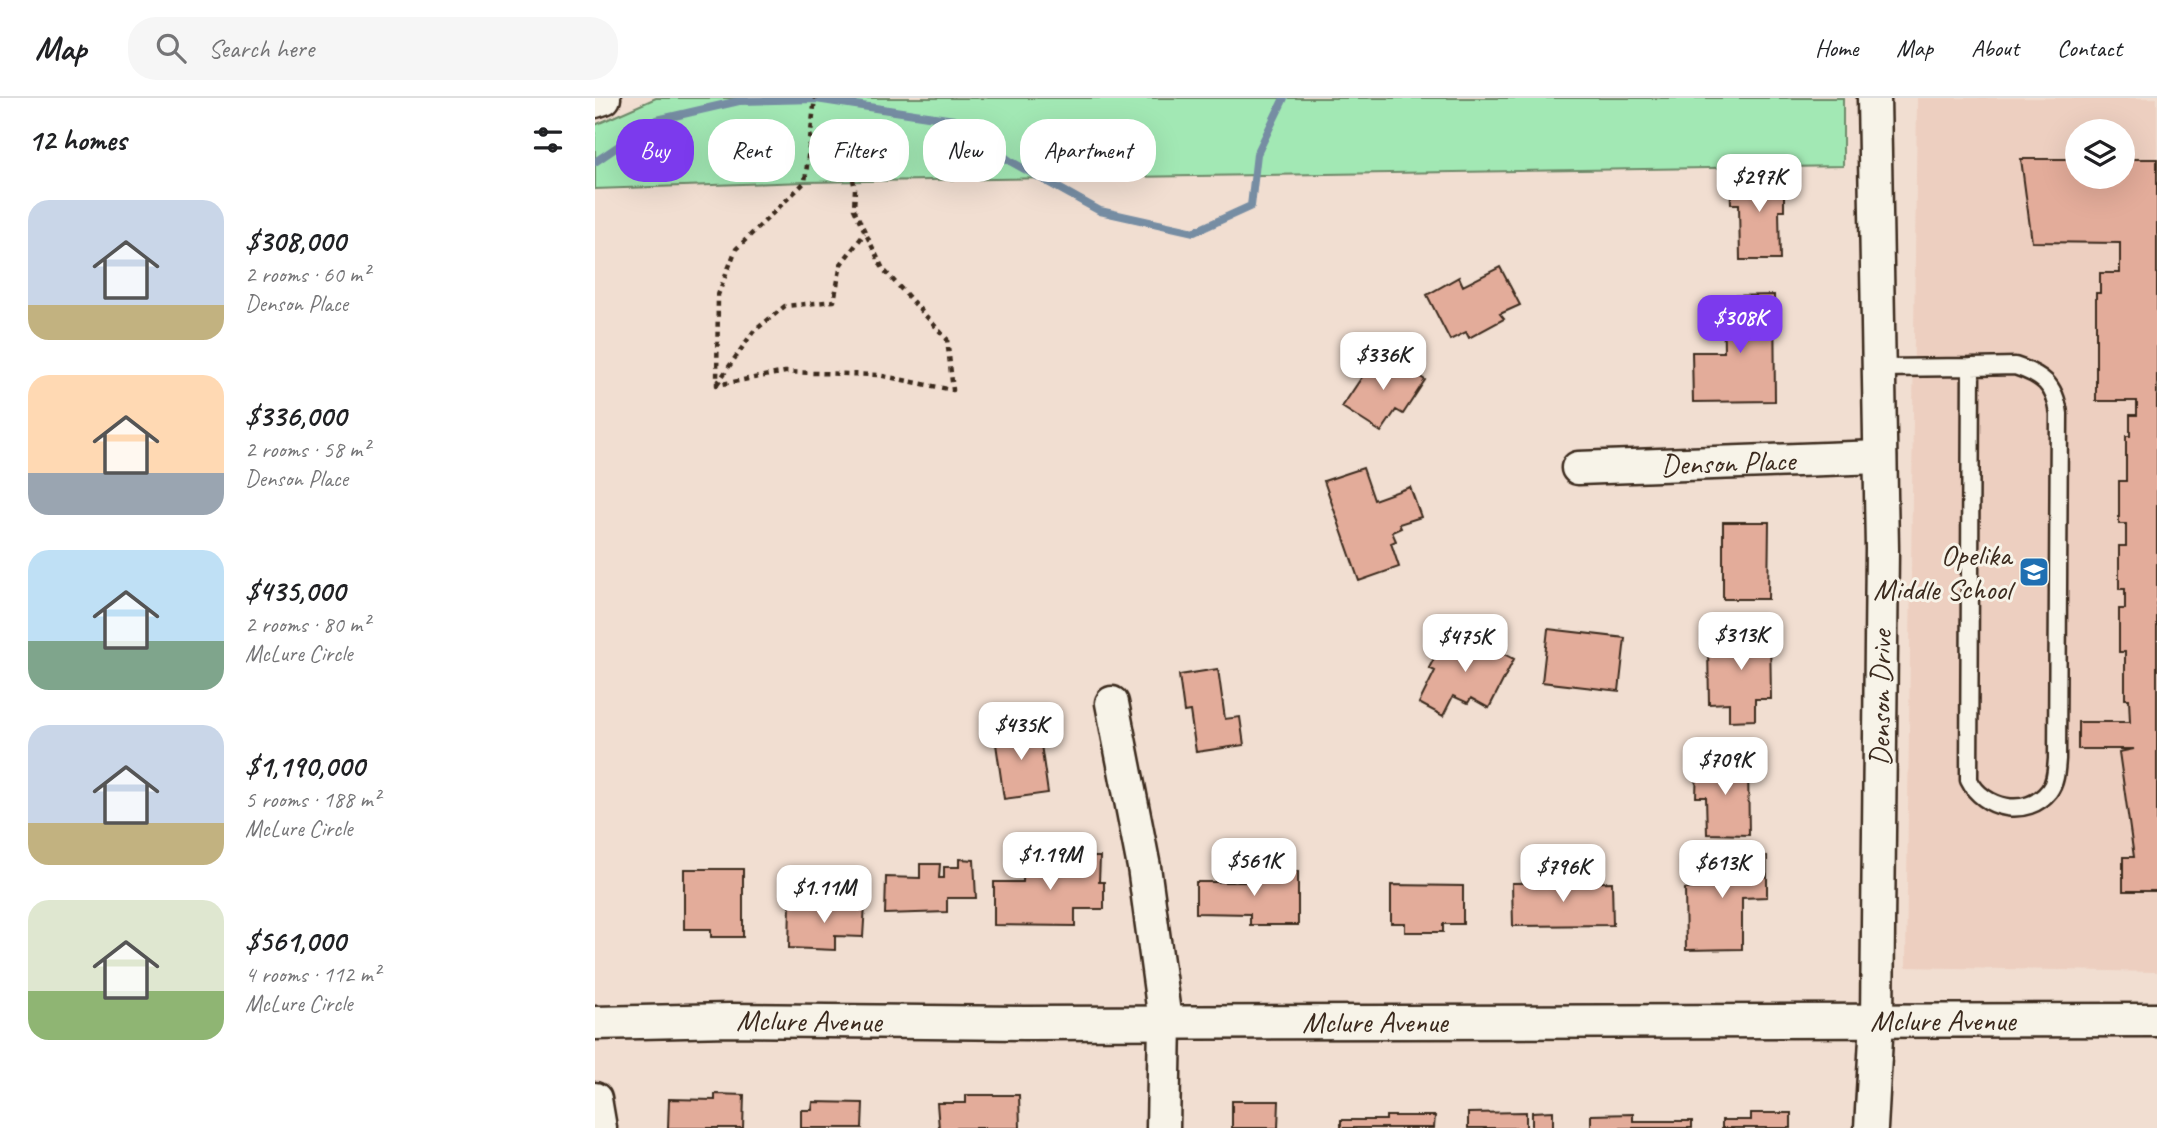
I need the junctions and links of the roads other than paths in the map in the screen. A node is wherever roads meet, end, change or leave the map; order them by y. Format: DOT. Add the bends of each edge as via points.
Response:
graph roads {
  1 [pos="604,98"];
  2 [pos="1874,98"];
  3 [pos="595,102"];
  4 [pos="1971,367"];
  5 [pos="1878,368"];
  6 [pos="1880,457"];
  7 [pos="1578,468"];
  8 [pos="1112,703"];
  9 [pos="1877,1020"];
  10 [pos="2157,1020"];
  11 [pos="1165,1021"];
  12 [pos="595,1023"];
  13 [pos="595,1100"];
  14 [pos="600,1128"];
  15 [pos="1163,1128"];
  16 [pos="1871,1128"];
  1 -- 3 [label="street"];
  2 -- 5 [label="street, Denson Drive"];
  4 -- 4 [label="lane" via="1969,780 1987,801 2022,807 2049,792 2056,778 2059,414 2057,397 2037,373 2015,366"];
  4 -- 5 [label="lane"];
  5 -- 6 [label="street, Denson Drive"];
  6 -- 7 [label="street, Denson Place"];
  6 -- 9 [label="street, Denson Drive"];
  8 -- 11 [label="street" via="1145,867"];
  9 -- 10 [label="street, Mclure Avenue"];
  9 -- 11 [label="street, Mclure Avenue"];
  9 -- 16 [label="street, Denson Drive"];
  11 -- 12 [label="street, Mclure Avenue"];
  11 -- 15 [label="street"];
  13 -- 14 [label="street"];
}
